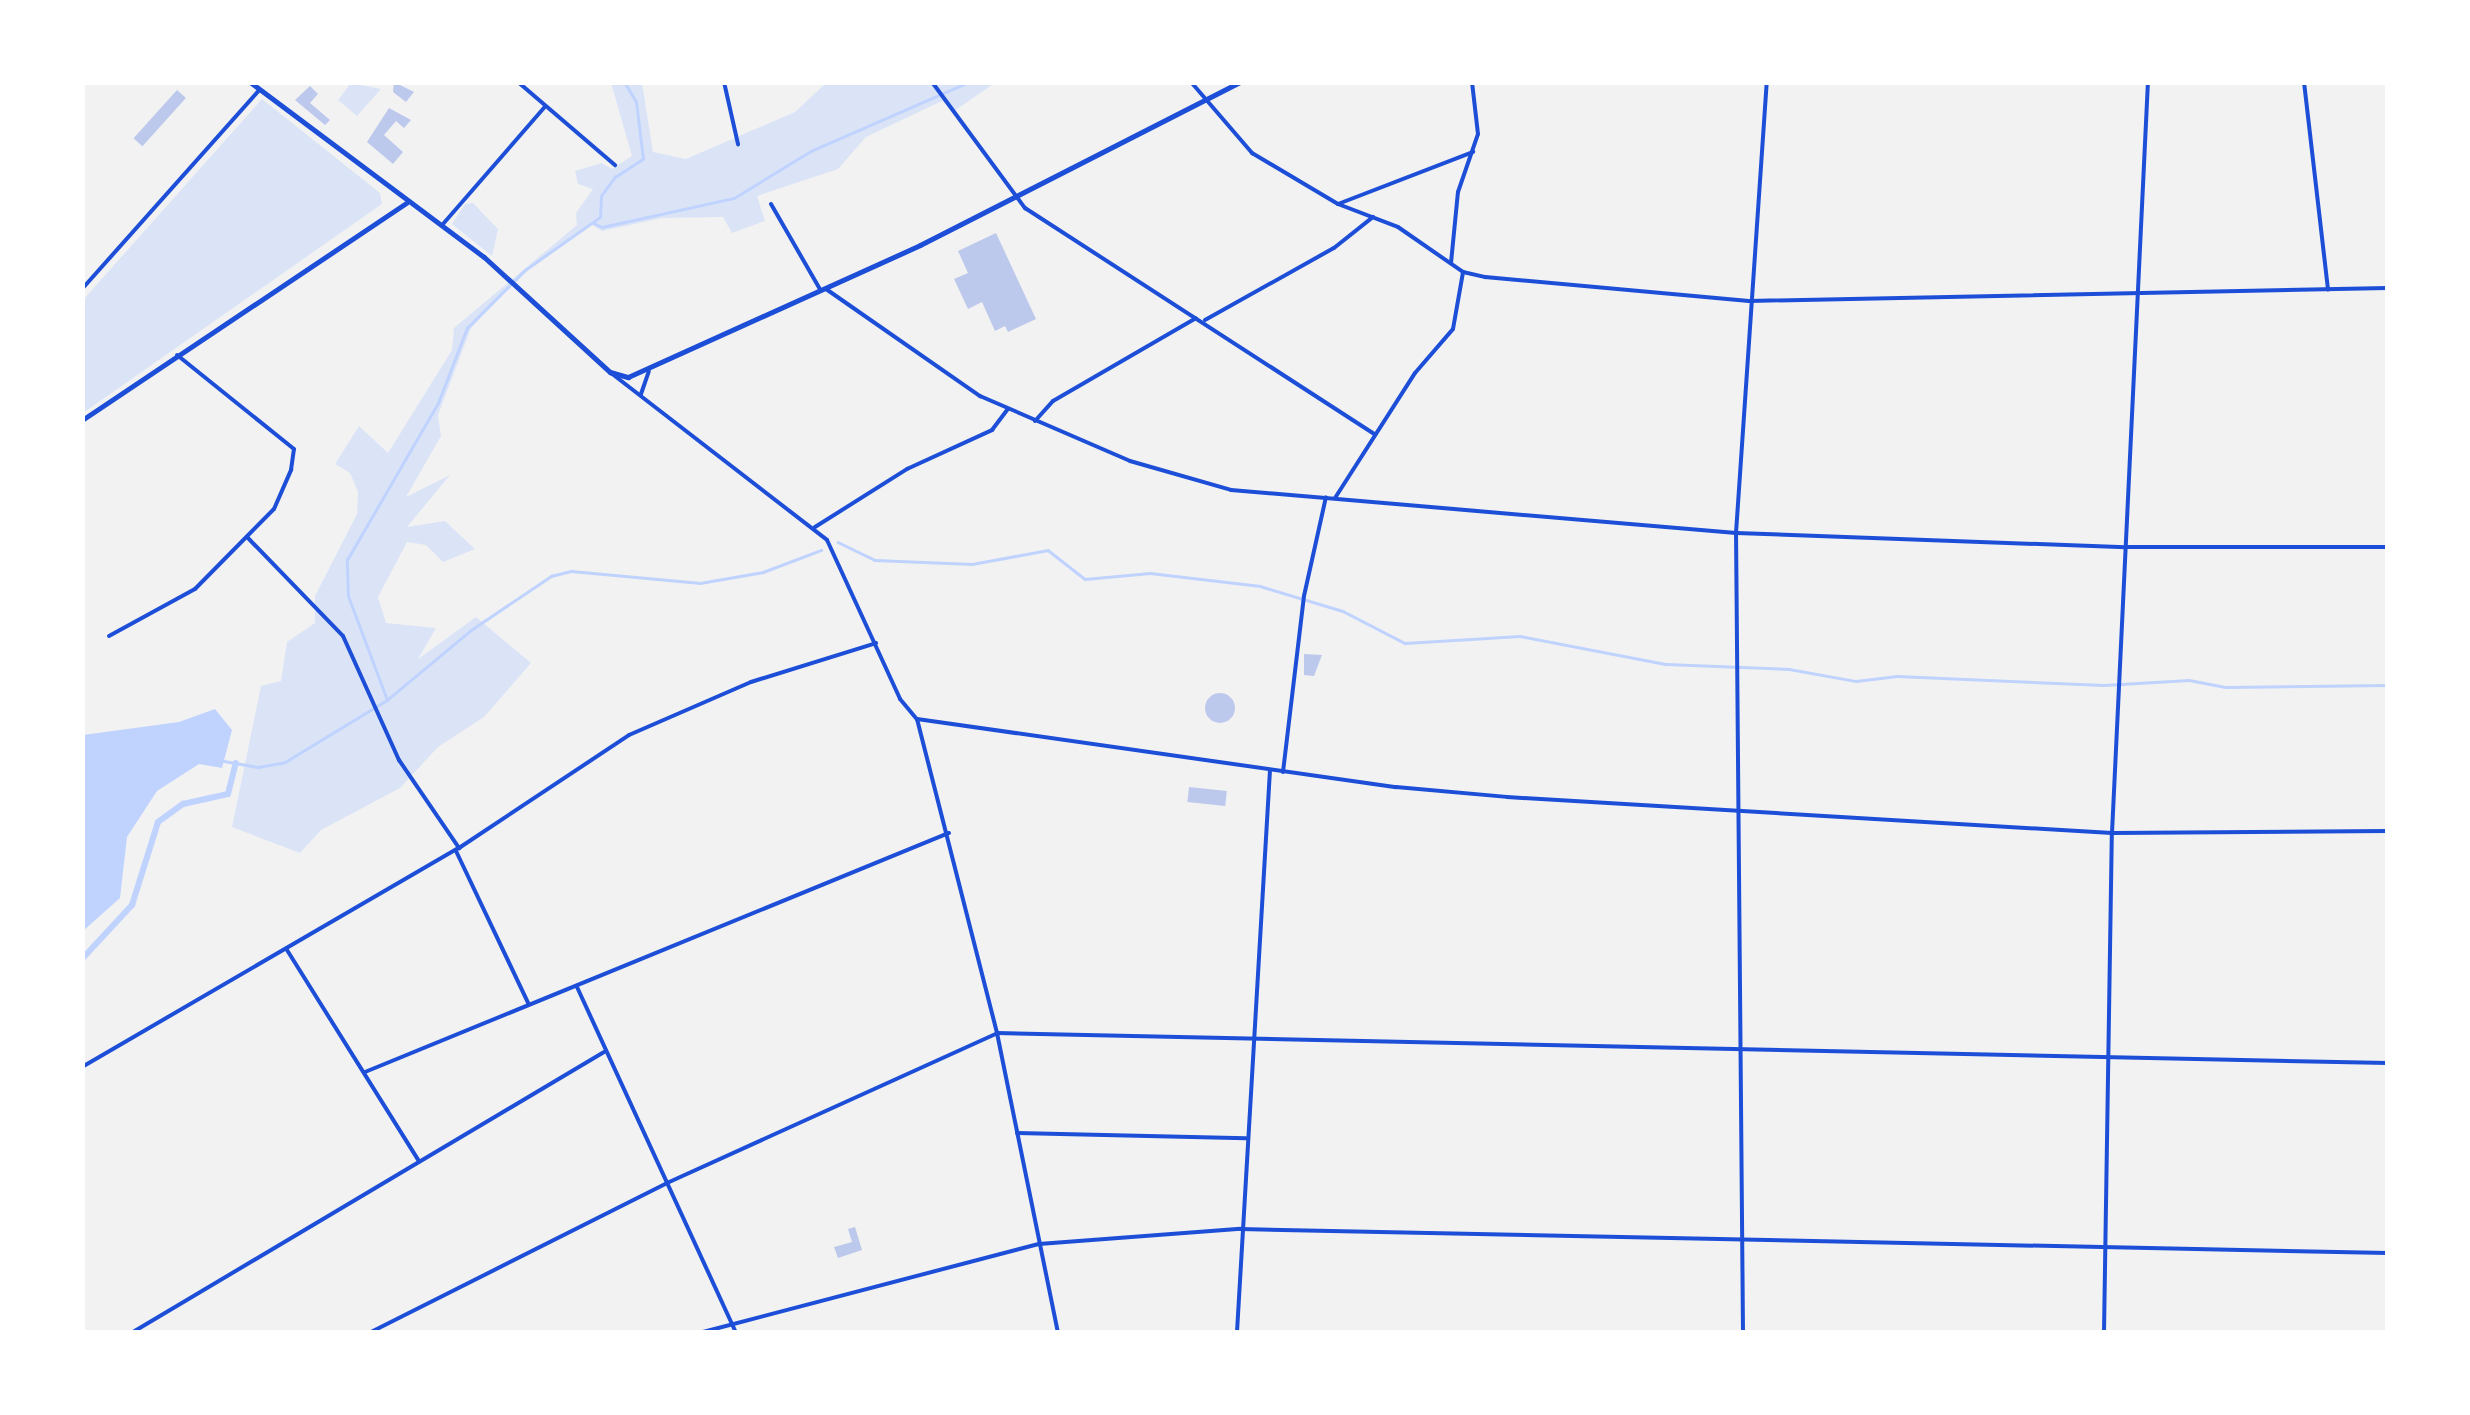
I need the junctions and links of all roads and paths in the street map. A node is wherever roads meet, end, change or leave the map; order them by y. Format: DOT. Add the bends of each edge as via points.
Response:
graph roads {
  1 [pos="518,82"];
  2 [pos="724,82"];
  3 [pos="1191,82"];
  4 [pos="1240,82"];
  5 [pos="1472,82"];
  6 [pos="1767,82"];
  7 [pos="2148,82"];
  8 [pos="2304,82"];
  9 [pos="252,83"];
  10 [pos="934,86"];
  11 [pos="259,90"];
  12 [pos="1200,100"];
  13 [pos="544,108"];
  14 [pos="738,144"];
  15 [pos="1473,152"];
  16 [pos="615,165"];
  17 [pos="1014,196"];
  18 [pos="406,204"];
  19 [pos="772,204"];
  20 [pos="1338,204"];
  21 [pos="1374,217"];
  22 [pos="443,224"];
  23 [pos="1450,262"];
  24 [pos="1463,272"];
  25 [pos="2388,288"];
  26 [pos="82,289"];
  27 [pos="824,290"];
  28 [pos="2328,290"];
  29 [pos="2137,294"];
  30 [pos="1750,301"];
  31 [pos="1183,309"];
  32 [pos="1196,318"];
  33 [pos="1205,320"];
  34 [pos="1183,326"];
  35 [pos="177,355"];
  36 [pos="649,371"];
  37 [pos="610,372"];
  38 [pos="642,397"];
  39 [pos="1008,409"];
  40 [pos="82,420"];
  41 [pos="1036,422"];
  42 [pos="1374,434"];
  43 [pos="1326,497"];
  44 [pos="1336,498"];
  45 [pos="815,527"];
  46 [pos="1736,533"];
  47 [pos="248,538"];
  48 [pos="2126,546"];
  49 [pos="2388,547"];
  50 [pos="109,636"];
  51 [pos="876,644"];
  52 [pos="917,718"];
  53 [pos="1270,770"];
  54 [pos="1283,772"];
  55 [pos="1738,814"];
  56 [pos="2388,831"];
  57 [pos="949,833"];
  58 [pos="2112,833"];
  59 [pos="457,849"];
  60 [pos="288,950"];
  61 [pos="576,987"];
  62 [pos="529,1005"];
  63 [pos="997,1033"];
  64 [pos="1250,1039"];
  65 [pos="1740,1048"];
  66 [pos="604,1052"];
  67 [pos="2107,1058"];
  68 [pos="2388,1063"];
  69 [pos="82,1067"];
  70 [pos="366,1072"];
  71 [pos="1017,1133"];
  72 [pos="1246,1138"];
  73 [pos="419,1161"];
  74 [pos="667,1183"];
  75 [pos="1240,1229"];
  76 [pos="1743,1241"];
  77 [pos="1039,1244"];
  78 [pos="2106,1247"];
  79 [pos="2388,1253"];
  80 [pos="730,1320"];
  81 [pos="134,1332"];
  82 [pos="371,1332"];
  83 [pos="703,1332"];
  84 [pos="736,1332"];
  85 [pos="1058,1332"];
  86 [pos="1237,1332"];
  87 [pos="1743,1332"];
  88 [pos="2104,1332"];
  1 -- 13 [label="street"];
  2 -- 14 [label="street"];
  3 -- 12 [label="street"];
  4 -- 12 [label="main road"];
  5 -- 15 [label="street"];
  6 -- 30 [label="street"];
  7 -- 29 [label="street"];
  8 -- 28 [label="street"];
  9 -- 11 [label="main road"];
  10 -- 17 [label="street"];
  11 -- 18 [label="main road"];
  11 -- 26 [label="street"];
  12 -- 17 [label="main road"];
  12 -- 20 [label="street" via="1252,153"];
  13 -- 16 [label="street"];
  13 -- 22 [label="street"];
  15 -- 20 [label="street"];
  15 -- 23 [label="street" via="1456,204"];
  17 -- 27 [label="main road"];
  17 -- 31 [label="street"];
  18 -- 22 [label="main road"];
  18 -- 35 [label="main road"];
  19 -- 27 [label="street"];
  20 -- 21 [label="street"];
  21 -- 23 [label="street"];
  21 -- 33 [label="street" via="1334,248"];
  22 -- 37 [label="main road"];
  23 -- 24 [label="street"];
  24 -- 30 [label="street"];
  24 -- 42 [label="street" via="1453,328"];
  25 -- 28 [label="street"];
  27 -- 36 [label="main road"];
  27 -- 39 [label="street" via="926,363"];
  28 -- 29 [label="street"];
  29 -- 30 [label="street"];
  29 -- 48 [label="street"];
  30 -- 46 [label="street"];
  31 -- 32 [label="street"];
  31 -- 34 [label="street"];
  32 -- 33 [label="street"];
  32 -- 34 [label="street"];
  33 -- 42 [label="street"];
  34 -- 41 [label="street" via="1052,401"];
  35 -- 40 [label="main road"];
  35 -- 47 [label="street" via="294,448 283,492"];
  36 -- 37 [label="main road"];
  36 -- 38 [label="street"];
  37 -- 38 [label="street"];
  38 -- 45 [label="street"];
  39 -- 41 [label="street"];
  39 -- 45 [label="street" via="992,430 908,468"];
  41 -- 43 [label="street" via="1184,480"];
  42 -- 44 [label="street"];
  43 -- 44 [label="street"];
  43 -- 54 [label="street" via="1304,596"];
  44 -- 46 [label="street"];
  45 -- 51 [label="street" via="836,552"];
  46 -- 48 [label="street"];
  46 -- 55 [label="street"];
  47 -- 50 [label="street" via="194,589"];
  47 -- 59 [label="street" via="326,612 399,760"];
  48 -- 49 [label="street"];
  48 -- 58 [label="street"];
  51 -- 52 [label="street" via="900,699"];
  51 -- 59 [label="street" via="751,682 648,725"];
  52 -- 53 [label="street"];
  52 -- 57 [label="street"];
  53 -- 54 [label="street"];
  53 -- 64 [label="street"];
  54 -- 55 [label="street" via="1396,788"];
  55 -- 58 [label="street"];
  55 -- 65 [label="street"];
  56 -- 58 [label="street"];
  57 -- 61 [label="street"];
  57 -- 63 [label="street"];
  58 -- 67 [label="street"];
  59 -- 60 [label="street"];
  59 -- 62 [label="street"];
  60 -- 69 [label="street"];
  60 -- 70 [label="street"];
  61 -- 62 [label="street"];
  61 -- 66 [label="street"];
  62 -- 70 [label="street"];
  63 -- 64 [label="street"];
  63 -- 71 [label="street"];
  63 -- 74 [label="street"];
  64 -- 65 [label="street"];
  64 -- 72 [label="street"];
  65 -- 67 [label="street"];
  65 -- 76 [label="street"];
  66 -- 73 [label="street"];
  66 -- 74 [label="street"];
  67 -- 68 [label="street"];
  67 -- 78 [label="street"];
  70 -- 73 [label="street"];
  71 -- 72 [label="street"];
  71 -- 77 [label="street"];
  72 -- 75 [label="street"];
  73 -- 81 [label="street"];
  74 -- 80 [label="street"];
  74 -- 82 [label="street"];
  75 -- 76 [label="street"];
  75 -- 77 [label="street"];
  75 -- 86 [label="street"];
  76 -- 78 [label="street"];
  76 -- 87 [label="street"];
  77 -- 80 [label="street"];
  77 -- 85 [label="street"];
  78 -- 79 [label="street"];
  78 -- 88 [label="street"];
  80 -- 83 [label="street"];
  80 -- 84 [label="street"];
}
